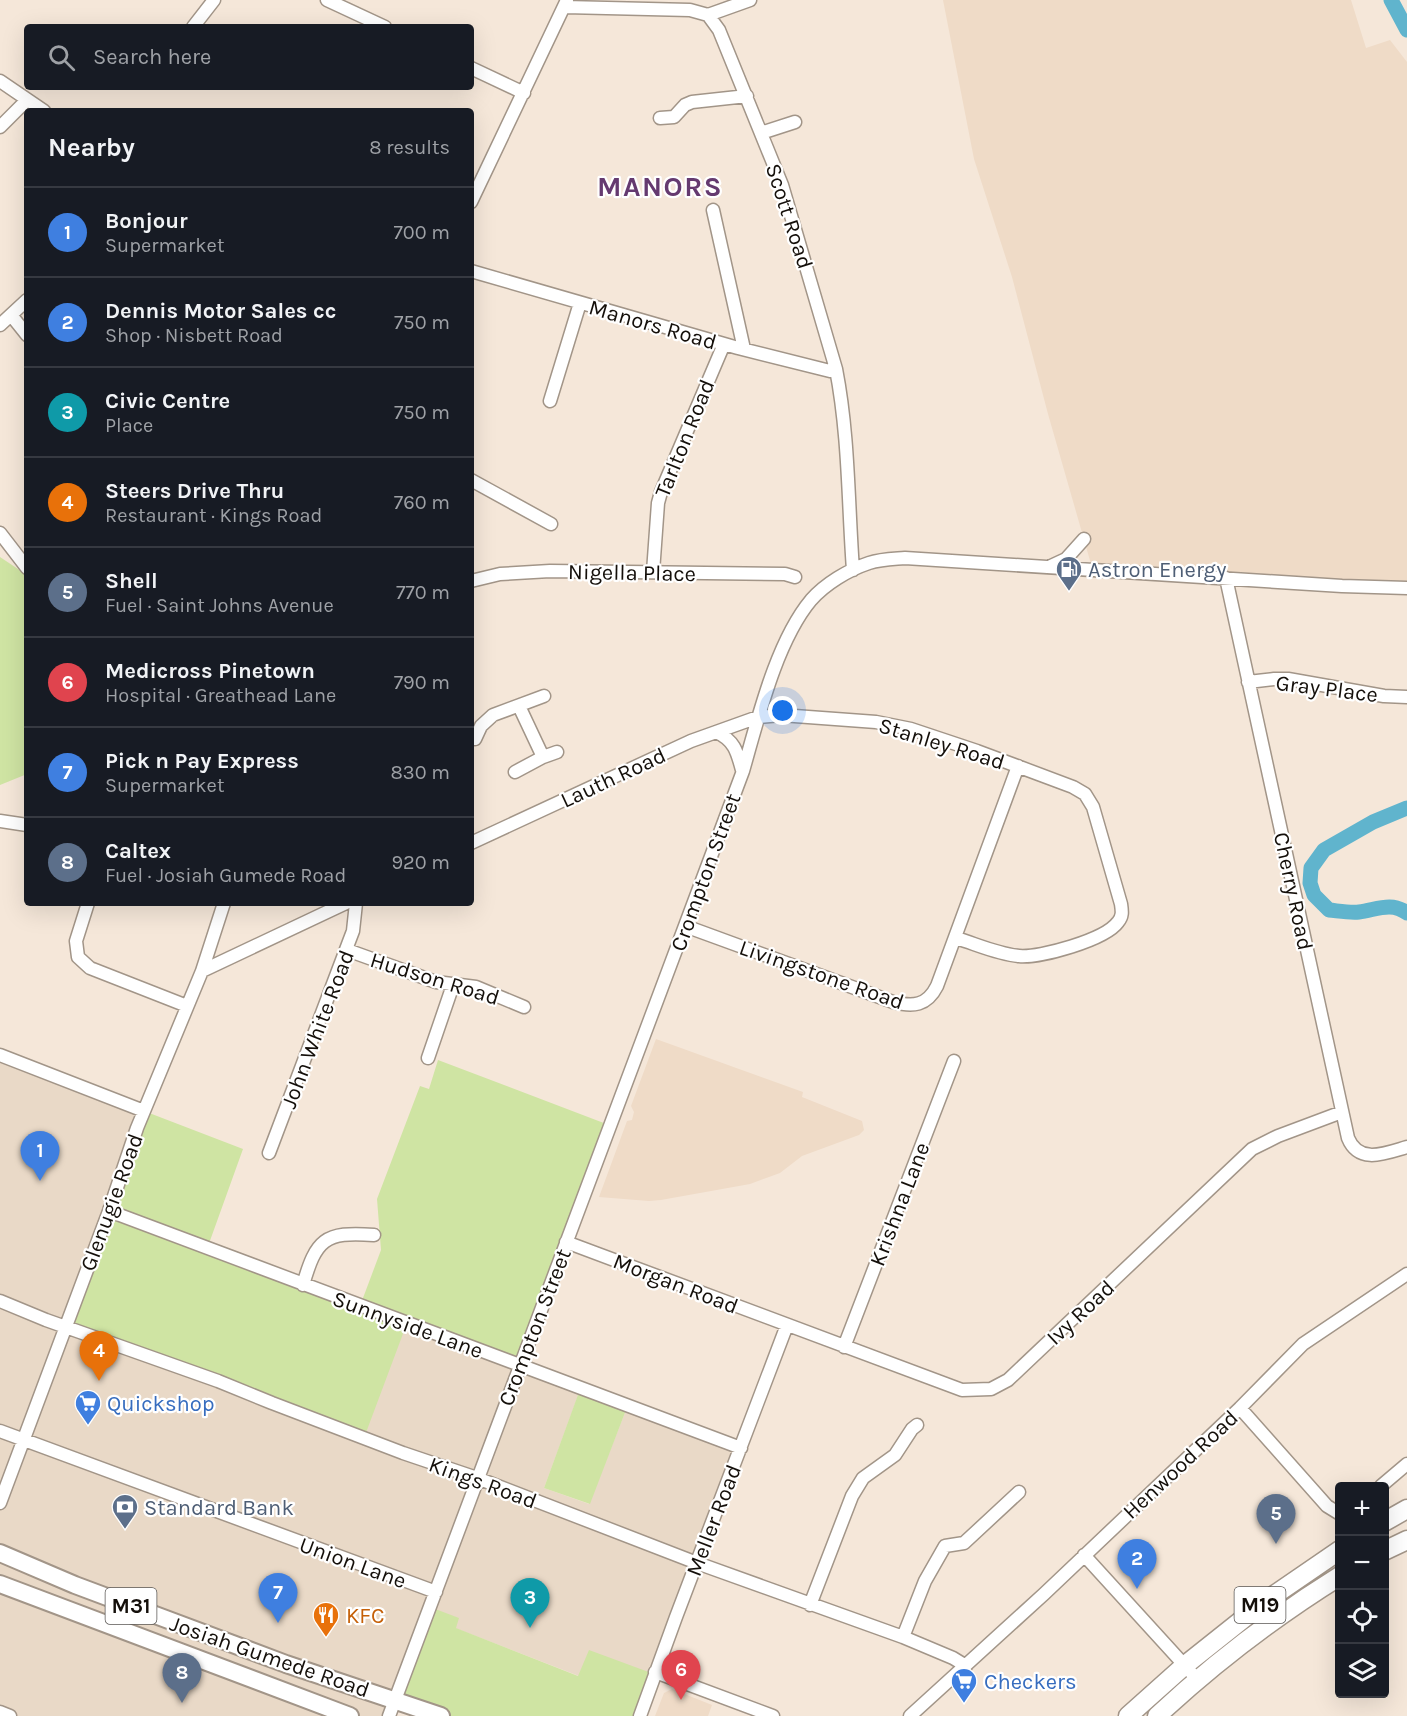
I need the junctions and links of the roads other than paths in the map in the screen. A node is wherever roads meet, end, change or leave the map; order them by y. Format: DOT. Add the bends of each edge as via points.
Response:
graph roads {
  1 [pos="214,0"];
  2 [pos="327,0"];
  3 [pos="750,0"];
  4 [pos="566,3"];
  5 [pos="708,15"];
  6 [pos="196,24"];
  7 [pos="379,24"];
  8 [pos="474,69"];
  9 [pos="0,81"];
  10 [pos="524,93"];
  11 [pos="747,96"];
  12 [pos="27,100"];
  13 [pos="39,108"];
  14 [pos="660,118"];
  15 [pos="795,122"];
  16 [pos="0,127"];
  17 [pos="761,133"];
  18 [pos="474,196"];
  19 [pos="713,210"];
  20 [pos="474,272"];
  21 [pos="24,303"];
  22 [pos="580,303"];
  23 [pos="11,315"];
  24 [pos="0,325"];
  25 [pos="24,331"];
  26 [pos="724,344"];
  27 [pos="744,349"];
  28 [pos="836,369"];
  29 [pos="550,401"];
  30 [pos="474,482"];
  31 [pos="551,524"];
  32 [pos="0,533"];
  33 [pos="1084,540"];
  34 [pos="24,564"];
  35 [pos="1050,567"];
  36 [pos="853,570"];
  37 [pos="653,572"];
  38 [pos="795,577"];
  39 [pos="1226,578"];
  40 [pos="474,580"];
  41 [pos="1407,588"];
  42 [pos="1248,682"];
  43 [pos="544,696"];
  44 [pos="1407,697"];
  45 [pos="519,706"];
  46 [pos="758,717"];
  47 [pos="716,732"];
  48 [pos="474,738"];
  49 [pos="557,752"];
  50 [pos="543,757"];
  51 [pos="1018,766"];
  52 [pos="743,771"];
  53 [pos="514,772"];
  54 [pos="0,821"];
  55 [pos="24,825"];
  56 [pos="474,842"];
  57 [pos="87,906"];
  58 [pos="223,906"];
  59 [pos="340,906"];
  60 [pos="356,906"];
  61 [pos="685,926"];
  62 [pos="956,938"];
  63 [pos="347,950"];
  64 [pos="202,971"];
  65 [pos="453,985"];
  66 [pos="187,1006"];
  67 [pos="524,1007"];
  68 [pos="0,1055"];
  69 [pos="428,1058"];
  70 [pos="954,1060"];
  71 [pos="144,1111"];
  72 [pos="1342,1112"];
  73 [pos="1407,1147"];
  74 [pos="270,1153"];
  75 [pos="109,1211"];
  76 [pos="374,1235"];
  77 [pos="566,1242"];
  78 [pos="1407,1274"];
  79 [pos="303,1285"];
  80 [pos="0,1301"];
  81 [pos="787,1325"];
  82 [pos="65,1326"];
  83 [pos="844,1347"];
  84 [pos="519,1366"];
  85 [pos="1240,1407"];
  86 [pos="917,1425"];
  87 [pos="0,1431"];
  88 [pos="23,1440"];
  89 [pos="741,1448"];
  90 [pos="1407,1464"];
  91 [pos="477,1478"];
  92 [pos="1386,1482"];
  93 [pos="1019,1492"];
  94 [pos="0,1503"];
  95 [pos="1407,1509"];
  96 [pos="1335,1511"];
  97 [pos="1389,1519"];
  98 [pos="1407,1540"];
  99 [pos="1389,1549"];
  100 [pos="0,1553"];
  101 [pos="1335,1553"];
  102 [pos="1084,1555"];
  103 [pos="696,1563"];
  104 [pos="1335,1579"];
  105 [pos="0,1584"];
  106 [pos="436,1592"];
  107 [pos="810,1605"];
  108 [pos="903,1637"];
  109 [pos="966,1666"];
  110 [pos="655,1672"];
  111 [pos="1191,1673"];
  112 [pos="395,1699"];
  113 [pos="0,1712"];
  114 [pos="10,1716"];
  115 [pos="350,1716"];
  116 [pos="389,1716"];
  117 [pos="441,1716"];
  118 [pos="640,1716"];
  119 [pos="773,1716"];
  120 [pos="910,1716"];
  121 [pos="1128,1716"];
  122 [pos="1157,1716"];
  1 -- 6 [label="street"];
  2 -- 7 [label="street"];
  3 -- 5 [label="street"];
  4 -- 5 [label="street" via="690,10"];
  4 -- 10 [label="street"];
  5 -- 11 [label="street, Scott Road" via="719,30"];
  8 -- 10 [label="street"];
  9 -- 12 [label="street"];
  10 -- 18 [label="street"];
  11 -- 14 [label="street" via="692,102 674,117"];
  11 -- 17 [label="street, Scott Road"];
  12 -- 13 [label="street"];
  12 -- 16 [label="street"];
  15 -- 17 [label="street"];
  17 -- 28 [label="street, Scott Road" via="782,185"];
  19 -- 27 [label="street"];
  20 -- 22 [label="street, Manors Road"];
  21 -- 23 [label="street"];
  22 -- 26 [label="street, Manors Road"];
  22 -- 29 [label="street"];
  23 -- 24 [label="street"];
  23 -- 25 [label="street"];
  26 -- 27 [label="street, Manors Road"];
  26 -- 37 [label="street, Tarlton Road" via="661,492"];
  27 -- 28 [label="street, Manors Road" via="830,371"];
  28 -- 36 [label="street, Scott Road" via="848,469"];
  30 -- 31 [label="street"];
  32 -- 34 [label="street"];
  33 -- 35 [label="street" via="1066,559"];
  35 -- 36 [label="street, Crompton Street" via="905,558 869,563"];
  35 -- 39 [label="street, Crompton Street"];
  36 -- 46 [label="street, Crompton Street" via="823,588 802,613"];
  37 -- 38 [label="street, Nigella Place"];
  37 -- 40 [label="street, Nigella Place" via="550,571 500,574"];
  39 -- 41 [label="street, Crompton Street"];
  39 -- 42 [label="street, Cherry Road"];
  42 -- 44 [label="street, Gray Place" via="1288,679"];
  42 -- 72 [label="street, Cherry Road"];
  43 -- 45 [label="street"];
  45 -- 48 [label="street" via="493,715"];
  45 -- 50 [label="street"];
  46 -- 47 [label="street, Lauth Road"];
  46 -- 51 [label="street, Stanley Road" via="781,715 889,724"];
  46 -- 52 [label="street, Crompton Street"];
  47 -- 52 [label="street" via="733,744"];
  47 -- 56 [label="street, Lauth Road"];
  49 -- 50 [label="street"];
  50 -- 53 [label="street"];
  51 -- 62 [label="street, Livingstone Road"];
  51 -- 62 [label="street" via="1080,790 1089,800 1121,904 1121,917 1106,933 1036,956 1019,957"];
  52 -- 61 [label="street, Crompton Street"];
  54 -- 55 [label="street"];
  57 -- 66 [label="street" via="76,941 78,957 90,968"];
  58 -- 64 [label="street, Glenugie Road"];
  59 -- 64 [label="street"];
  60 -- 63 [label="street, John White Road" via="356,921"];
  61 -- 62 [label="street, Livingstone Road" via="873,995 911,1005 923,1003 934,992"];
  61 -- 77 [label="street, Crompton Street"];
  63 -- 65 [label="street, Hudson Road"];
  63 -- 74 [label="street, John White Road"];
  64 -- 66 [label="street, Glenugie Road"];
  65 -- 67 [label="street, Hudson Road" via="476,987"];
  65 -- 69 [label="street"];
  66 -- 71 [label="street, Glenugie Road"];
  68 -- 71 [label="street"];
  70 -- 83 [label="street, Krishna Lane"];
  71 -- 75 [label="street, Glenugie Road"];
  72 -- 73 [label="street, Cherry Road" via="1350,1143 1363,1154 1374,1156"];
  72 -- 83 [label="street, Ivy Road" via="1252,1149 1008,1380 991,1389 962,1390"];
  75 -- 79 [label="street, Sunnyside Lane"];
  75 -- 82 [label="street, Glenugie Road"];
  76 -- 79 [label="street" via="348,1234 319,1245"];
  77 -- 81 [label="street, Morgan Road"];
  77 -- 84 [label="street, Crompton Street"];
  78 -- 85 [label="street, Henwood Road" via="1303,1344"];
  79 -- 84 [label="street, Sunnyside Lane"];
  80 -- 82 [label="street, Kings Road"];
  81 -- 83 [label="street, Ivy Road"];
  81 -- 89 [label="street, Meller Road"];
  82 -- 88 [label="street, Glenugie Road"];
  82 -- 91 [label="street, Kings Road"];
  84 -- 89 [label="street, Sunnyside Lane"];
  84 -- 91 [label="street, Crompton Street"];
  85 -- 96 [label="street"];
  85 -- 102 [label="street, Henwood Road"];
  86 -- 107 [label="street" via="895,1455 876,1467 852,1496"];
  87 -- 88 [label="street, Union Lane"];
  88 -- 94 [label="street, Glenugie Road"];
  88 -- 106 [label="street, Union Lane"];
  89 -- 103 [label="street, Meller Road"];
  90 -- 92 [label="street"];
  91 -- 103 [label="street, Kings Road"];
  91 -- 106 [label="street, Crompton Street"];
  93 -- 108 [label="street" via="964,1543 945,1546 925,1581"];
  95 -- 97 [label="highway"];
  98 -- 99 [label="highway"];
  100 -- 112 [label="main road, Josiah Gumede Road / M31" via="286,1664"];
  101 -- 111 [label="highway, M19" via="1267,1600"];
  102 -- 109 [label="street, Henwood Road"];
  102 -- 111 [label="street"];
  103 -- 107 [label="street, Kings Road"];
  103 -- 110 [label="street, Meller Road"];
  104 -- 111 [label="highway, M19"];
  105 -- 115 [label="main road, Josiah Gumede Road / M31"];
  106 -- 112 [label="street, Crompton Street"];
  107 -- 108 [label="street, Kings Road"];
  108 -- 109 [label="street, Kings Road"];
  109 -- 120 [label="street, Henwood Road"];
  110 -- 118 [label="street, Meller Road"];
  110 -- 119 [label="street"];
  111 -- 121 [label="highway, M19"];
  111 -- 122 [label="highway, M19"];
  112 -- 116 [label="street, Crompton Street"];
  112 -- 117 [label="main road, Josiah Gumede Road / M31"];
  113 -- 114 [label="street"];
}
